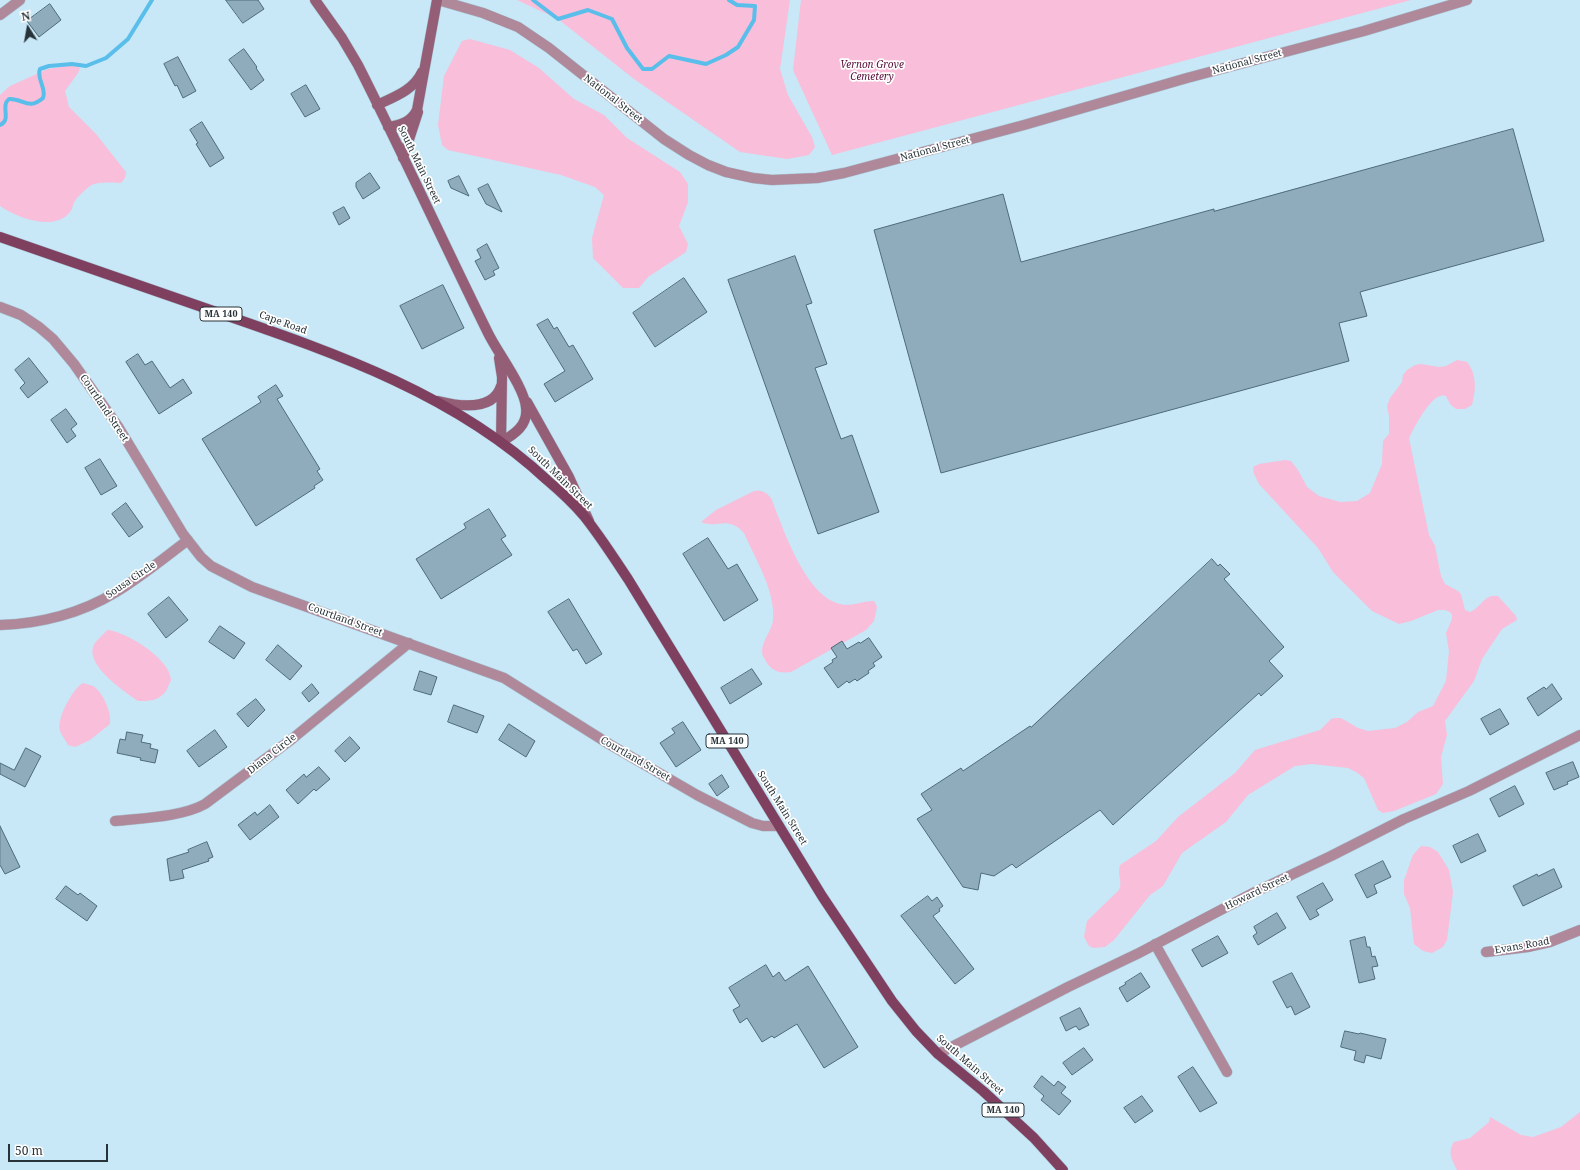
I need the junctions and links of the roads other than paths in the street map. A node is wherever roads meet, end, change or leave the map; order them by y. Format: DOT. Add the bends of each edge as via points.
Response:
graph roads {
  1 [pos="20,0"];
  2 [pos="315,0"];
  3 [pos="437,0"];
  4 [pos="1467,0"];
  5 [pos="0,15"];
  6 [pos="424,69"];
  7 [pos="378,105"];
  8 [pos="419,106"];
  9 [pos="388,127"];
  10 [pos="403,158"];
  11 [pos="0,237"];
  12 [pos="0,306"];
  13 [pos="494,344"];
  14 [pos="502,382"];
  15 [pos="522,392"];
  16 [pos="437,401"];
  17 [pos="501,442"];
  18 [pos="592,526"];
  19 [pos="188,540"];
  20 [pos="0,625"];
  21 [pos="409,643"];
  22 [pos="1580,735"];
  23 [pos="115,821"];
  24 [pos="779,826"];
  25 [pos="1580,930"];
  26 [pos="1155,944"];
  27 [pos="1486,952"];
  28 [pos="938,1054"];
  29 [pos="1227,1072"];
  30 [pos="1063,1170"];
  1 -- 5 [label="street"];
  2 -- 7 [label="main road, South Main Street" via="346,45"];
  3 -- 4 [label="street, National Street" via="518,27 689,155 726,172 753,178 786,180 844,173 1364,31"];
  3 -- 6 [label="main road"];
  6 -- 7 [label="main road" via="411,88"];
  6 -- 8 [label="main road"];
  7 -- 9 [label="main road, South Main Street"];
  8 -- 9 [label="main road" via="409,120"];
  8 -- 10 [label="main road"];
  9 -- 10 [label="main road, South Main Street"];
  10 -- 13 [label="main road, South Main Street"];
  11 -- 16 [label="main road, Cape Road / MA 140" via="321,350 407,385"];
  12 -- 19 [label="street, Courtland Street" via="39,326 74,364 120,428"];
  13 -- 14 [label="main road, South Main Street" via="501,367"];
  13 -- 15 [label="main road, South Main Street"];
  14 -- 16 [label="main road" via="497,394 482,404 459,405"];
  14 -- 17 [label="main road, South Main Street"];
  15 -- 17 [label="main road, South Main Street" via="527,410 524,423 518,431"];
  15 -- 18 [label="main road" via="564,466"];
  16 -- 17 [label="main road, Cape Road / MA 140"];
  17 -- 18 [label="main road, South Main Street / MA 140" via="552,484"];
  18 -- 24 [label="main road, South Main Street / MA 140" via="628,579"];
  19 -- 20 [label="street, Sousa Circle" via="128,584 94,603 46,619"];
  19 -- 21 [label="street, Courtland Street" via="206,562 242,582"];
  21 -- 23 [label="street, Diana Circle" via="292,739 205,804 182,812"];
  21 -- 24 [label="street, Courtland Street" via="510,681 608,744 693,793 752,823"];
  22 -- 26 [label="street, Howard Street" via="1469,790 1404,818"];
  24 -- 28 [label="main road, South Main Street / MA 140" via="846,934 892,1001"];
  25 -- 27 [label="street, Evans Road" via="1550,942"];
  26 -- 28 [label="street, Howard Street"];
  26 -- 29 [label="street"];
  28 -- 30 [label="main road, South Main Street / MA 140" via="1034,1138"];
}
